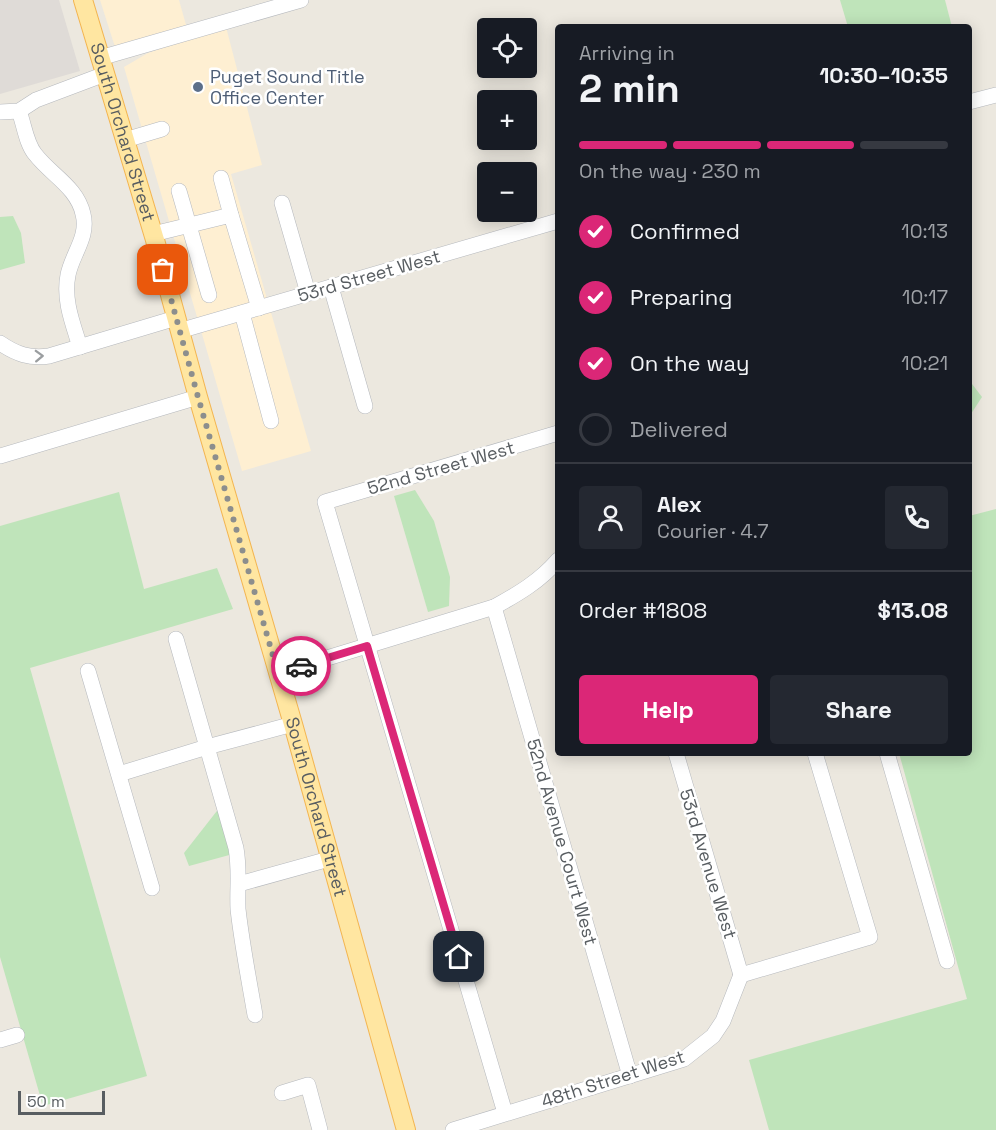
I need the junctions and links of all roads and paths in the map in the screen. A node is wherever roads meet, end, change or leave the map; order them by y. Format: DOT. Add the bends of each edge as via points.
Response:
graph roads {
  1 [pos="83,0"];
  2 [pos="301,0"];
  3 [pos="260,6"];
  4 [pos="103,66"];
  5 [pos="996,95"];
  6 [pos="972,101"];
  7 [pos="19,111"];
  8 [pos="0,112"];
  9 [pos="162,129"];
  10 [pos="125,140"];
  11 [pos="221,178"];
  12 [pos="179,191"];
  13 [pos="282,203"];
  14 [pos="231,215"];
  15 [pos="555,222"];
  16 [pos="189,225"];
  17 [pos="153,234"];
  18 [pos="331,287"];
  19 [pos="308,293"];
  20 [pos="209,295"];
  21 [pos="259,308"];
  22 [pos="242,313"];
  23 [pos="178,324"];
  24 [pos="0,343"];
  25 [pos="80,347"];
  26 [pos="198,397"];
  27 [pos="365,406"];
  28 [pos="271,421"];
  29 [pos="555,434"];
  30 [pos="0,456"];
  31 [pos="555,563"];
  32 [pos="494,607"];
  33 [pos="176,639"];
  34 [pos="367,646"];
  35 [pos="88,671"];
  36 [pos="278,673"];
  37 [pos="293,724"];
  38 [pos="207,747"];
  39 [pos="677,756"];
  40 [pos="816,756"];
  41 [pos="888,756"];
  42 [pos="119,774"];
  43 [pos="329,859"];
  44 [pos="239,884"];
  45 [pos="152,888"];
  46 [pos="947,961"];
  47 [pos="741,975"];
  48 [pos="255,1015"];
  49 [pos="17,1035"];
  50 [pos="0,1041"];
  51 [pos="630,1076"];
  52 [pos="282,1093"];
  53 [pos="505,1113"];
  54 [pos="321,1130"];
  55 [pos="406,1130"];
  56 [pos="453,1130"];
  1 -- 4 [label="main road, South Orchard Street"];
  2 -- 3 [label="street"];
  3 -- 4 [label="street"];
  4 -- 7 [label="street"];
  4 -- 10 [label="main road, South Orchard Street"];
  5 -- 6 [label="street"];
  7 -- 8 [label="street"];
  7 -- 25 [label="street" via="34,153 67,185 84,216 83,236 66,283"];
  9 -- 10 [label="street"];
  10 -- 17 [label="main road, South Orchard Street"];
  11 -- 14 [label="street"];
  12 -- 16 [label="street"];
  13 -- 19 [label="street"];
  14 -- 16 [label="street"];
  14 -- 21 [label="street"];
  15 -- 18 [label="street, 53rd Street West"];
  16 -- 17 [label="street"];
  16 -- 20 [label="street"];
  17 -- 23 [label="main road, South Orchard Street"];
  18 -- 19 [label="street, 53rd Street West"];
  18 -- 27 [label="street"];
  19 -- 21 [label="street, 53rd Street West"];
  21 -- 22 [label="street, 53rd Street West"];
  22 -- 23 [label="street, 53rd Street West"];
  22 -- 28 [label="street"];
  23 -- 25 [label="street, 53rd Street West"];
  23 -- 26 [label="main road, South Orchard Street"];
  24 -- 25 [label="street, 53rd Street West, one-way" via="21,355 39,357"];
  26 -- 30 [label="street"];
  26 -- 36 [label="main road, South Orchard Street"];
  29 -- 34 [label="street, 52nd Street West" via="325,502"];
  31 -- 32 [label="street" via="525,591"];
  32 -- 34 [label="street"];
  32 -- 51 [label="street, 52nd Avenue Court West"];
  33 -- 38 [label="street"];
  34 -- 36 [label="street"];
  34 -- 53 [label="street"];
  35 -- 42 [label="street"];
  36 -- 37 [label="main road, South Orchard Street"];
  37 -- 38 [label="street"];
  37 -- 43 [label="main road, South Orchard Street"];
  38 -- 42 [label="street"];
  38 -- 44 [label="street" via="236,848"];
  39 -- 47 [label="street, 53rd Avenue West"];
  40 -- 47 [label="street" via="870,937"];
  41 -- 46 [label="street"];
  42 -- 45 [label="street"];
  43 -- 44 [label="street"];
  43 -- 55 [label="main road, South Orchard Street"];
  44 -- 48 [label="street" via="240,930"];
  47 -- 51 [label="street, 48th Street West" via="713,1036 684,1059"];
  49 -- 50 [label="street"];
  51 -- 53 [label="street, 48th Street West"];
  52 -- 54 [label="street" via="308,1085"];
  53 -- 56 [label="street, 48th Street West"];
}
